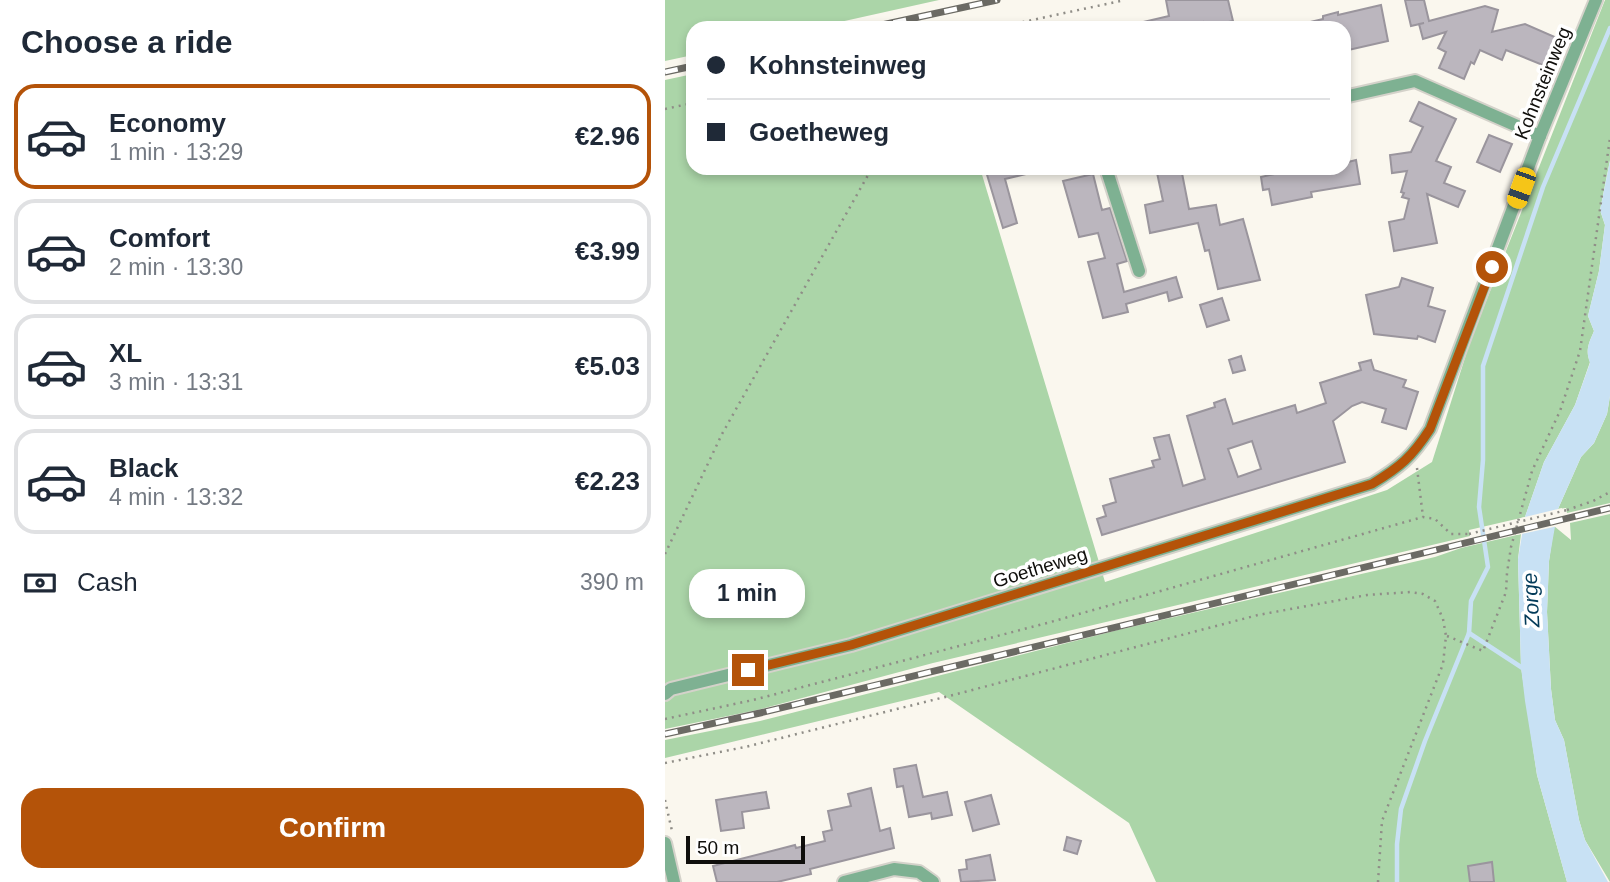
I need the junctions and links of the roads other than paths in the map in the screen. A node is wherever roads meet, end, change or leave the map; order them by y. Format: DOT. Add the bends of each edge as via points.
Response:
graph roads {
  1 [pos="1596,0"];
  2 [pos="1351,95"];
  3 [pos="1540,136"];
  4 [pos="1108,175"];
  5 [pos="1139,271"];
  6 [pos="1415,453"];
  7 [pos="665,694"];
  8 [pos="665,843"];
  9 [pos="674,882"];
  10 [pos="844,882"];
  11 [pos="933,882"];
  1 -- 3 [label="street, Kohnsteinweg"];
  2 -- 3 [label="street" via="1415,81"];
  3 -- 6 [label="street, Kohnsteinweg" via="1443,397"];
  4 -- 5 [label="street"];
  6 -- 7 [label="street, Goetheweg" via="1372,484 851,645"];
  8 -- 9 [label="street"];
  10 -- 11 [label="street" via="894,869 919,872"];
}
